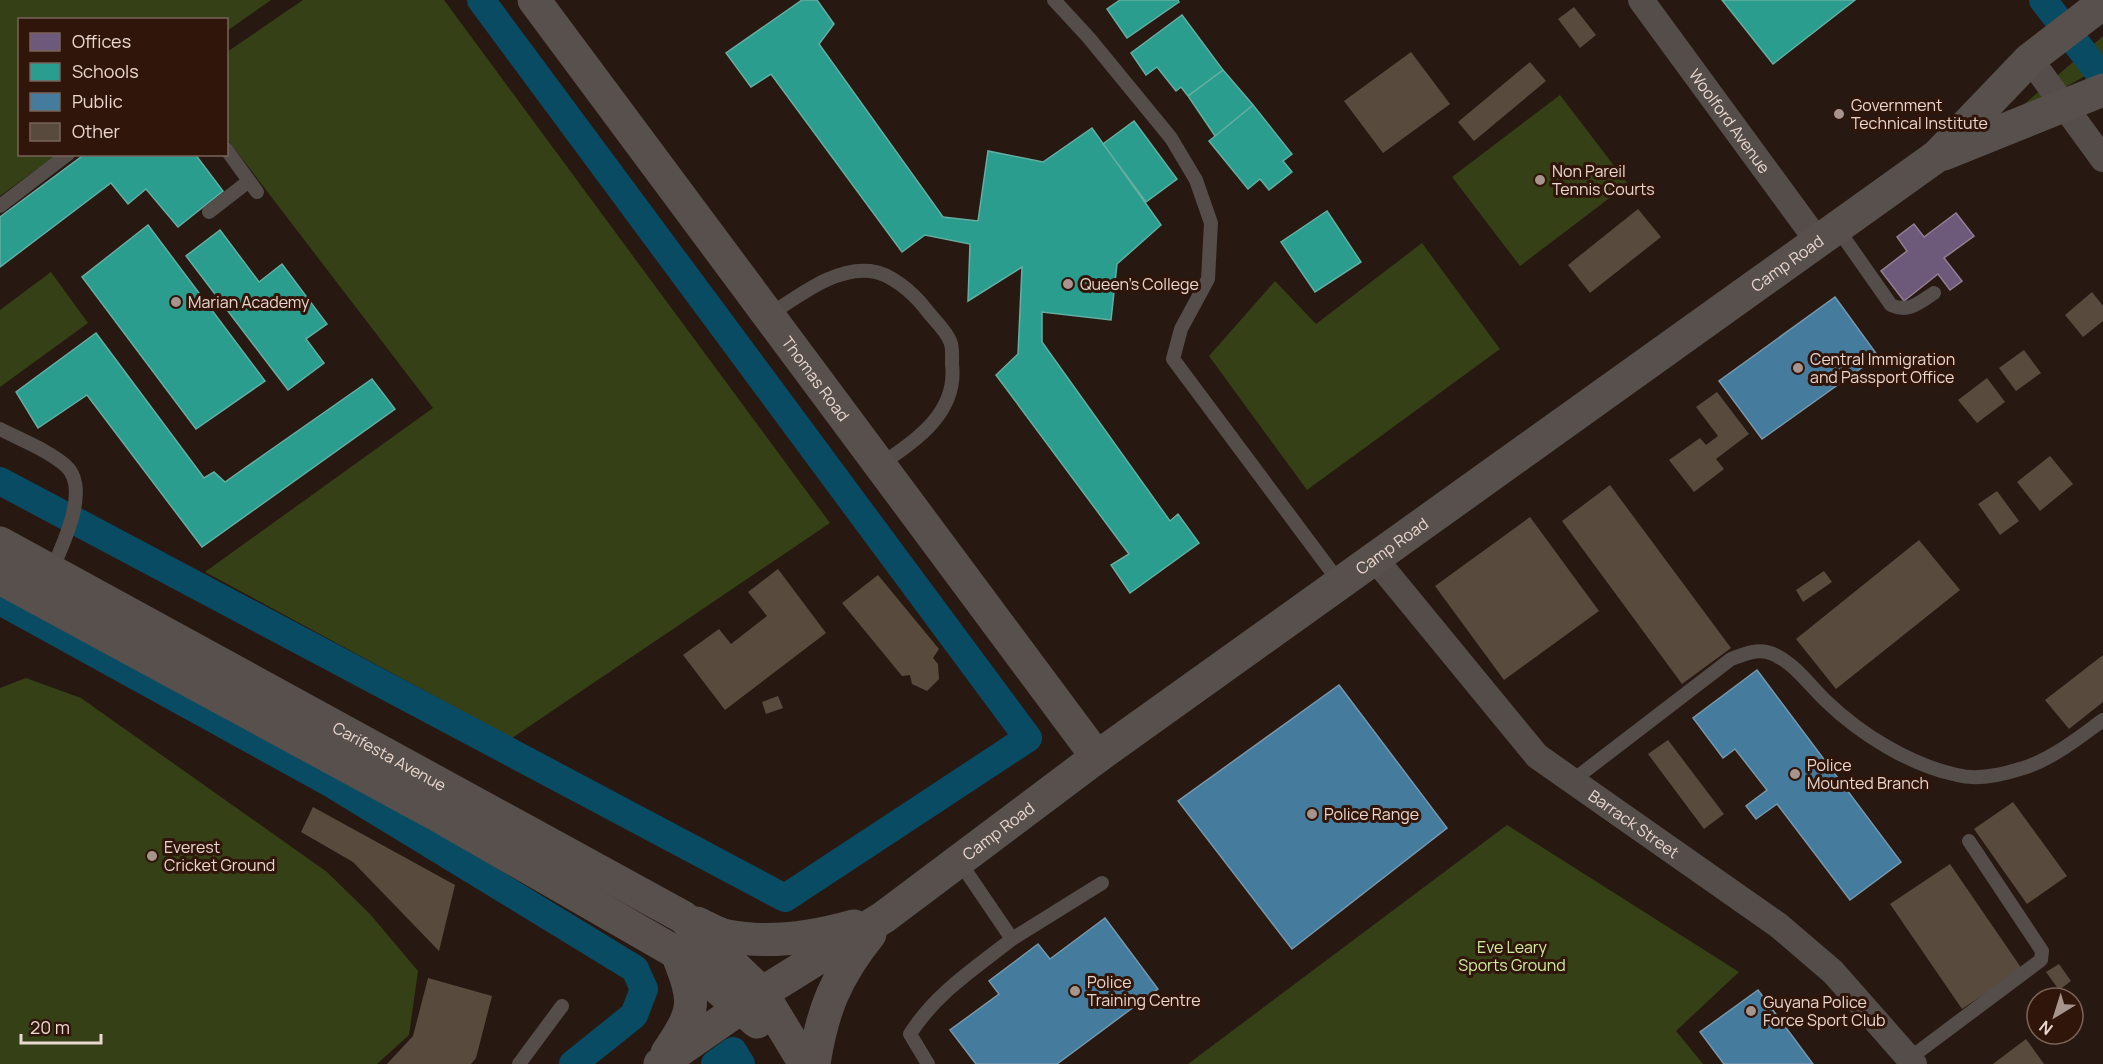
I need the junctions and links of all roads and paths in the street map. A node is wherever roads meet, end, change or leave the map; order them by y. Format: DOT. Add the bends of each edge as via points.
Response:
graph roads {
  1 [pos="534,0"];
  2 [pos="1054,0"];
  3 [pos="1641,0"];
  4 [pos="2095,9"];
  5 [pos="2036,54"];
  6 [pos="2084,99"];
  7 [pos="228,151"];
  8 [pos="65,156"];
  9 [pos="1937,156"];
  10 [pos="2103,159"];
  11 [pos="0,206"];
  12 [pos="208,212"];
  13 [pos="1828,235"];
  14 [pos="1934,294"];
  15 [pos="767,315"];
  16 [pos="0,429"];
  17 [pos="880,465"];
  18 [pos="0,543"];
  19 [pos="57,560"];
  20 [pos="1376,560"];
  21 [pos="0,578"];
  22 [pos="1341,585"];
  23 [pos="2103,720"];
  24 [pos="1097,757"];
  25 [pos="1572,781"];
  26 [pos="1969,841"];
  27 [pos="959,861"];
  28 [pos="1102,883"];
  29 [pos="683,916"];
  30 [pos="884,917"];
  31 [pos="1012,939"];
  32 [pos="677,953"];
  33 [pos="752,1000"];
  34 [pos="562,1006"];
  35 [pos="1912,1061"];
  36 [pos="519,1064"];
  37 [pos="660,1064"];
  38 [pos="800,1064"];
  39 [pos="805,1064"];
  40 [pos="814,1064"];
  41 [pos="928,1064"];
  1 -- 15 [label="main road, Thomas Road"];
  2 -- 22 [label="lane" via="1171,138 1196,180 1211,223 1208,279 1181,329 1173,359"];
  3 -- 13 [label="street, Woolford Avenue" via="1791,204"];
  4 -- 5 [label="main road, Camp Road"];
  5 -- 6 [label="street"];
  5 -- 9 [label="main road, Camp Road"];
  6 -- 9 [label="main road"];
  6 -- 10 [label="street"];
  7 -- 12 [label="lane" via="253,187"];
  8 -- 11 [label="lane"];
  9 -- 13 [label="main road, Camp Road"];
  13 -- 14 [label="lane" via="1891,305 1901,310"];
  13 -- 20 [label="main road, Camp Road"];
  15 -- 17 [label="main road, Thomas Road"];
  15 -- 17 [label="lane" via="839,274 870,271 891,278 918,300 950,341 950,397 917,439"];
  16 -- 19 [label="lane" via="67,466 74,480 76,502"];
  17 -- 24 [label="main road, Thomas Road"];
  18 -- 19 [label="main road, Carifesta Avenue"];
  19 -- 29 [label="main road, Carifesta Avenue"];
  20 -- 22 [label="main road, Camp Road"];
  20 -- 25 [label="street, Barrack Street" via="1537,756"];
  21 -- 32 [label="main road, Carifesta Avenue" via="437,815"];
  22 -- 24 [label="main road, Camp Road"];
  23 -- 25 [label="lane" via="2041,762 2021,769 1958,776 1879,741 1829,704 1779,657 1765,651 1754,652 1731,659"];
  24 -- 27 [label="main road, Camp Road"];
  25 -- 35 [label="street, Barrack Street" via="1778,925 1833,972"];
  26 -- 35 [label="lane" via="2042,951 2041,960"];
  27 -- 30 [label="main road, Camp Road"];
  27 -- 31 [label="lane"];
  28 -- 31 [label="lane"];
  29 -- 30 [label="main road" via="726,936 762,938 821,935"];
  29 -- 33 [label="main road, Carifesta Avenue"];
  30 -- 33 [label="main road, Camp Road"];
  30 -- 40 [label="main road" via="849,960 825,1006"];
  31 -- 41 [label="lane" via="925,1011 910,1034"];
  32 -- 33 [label="main road, Carifesta Avenue"];
  32 -- 37 [label="main road" via="692,1001 682,1030"];
  33 -- 37 [label="main road, Camp Road"];
  33 -- 38 [label="main road"];
  33 -- 39 [label="main road"];
  34 -- 36 [label="lane"];
}
